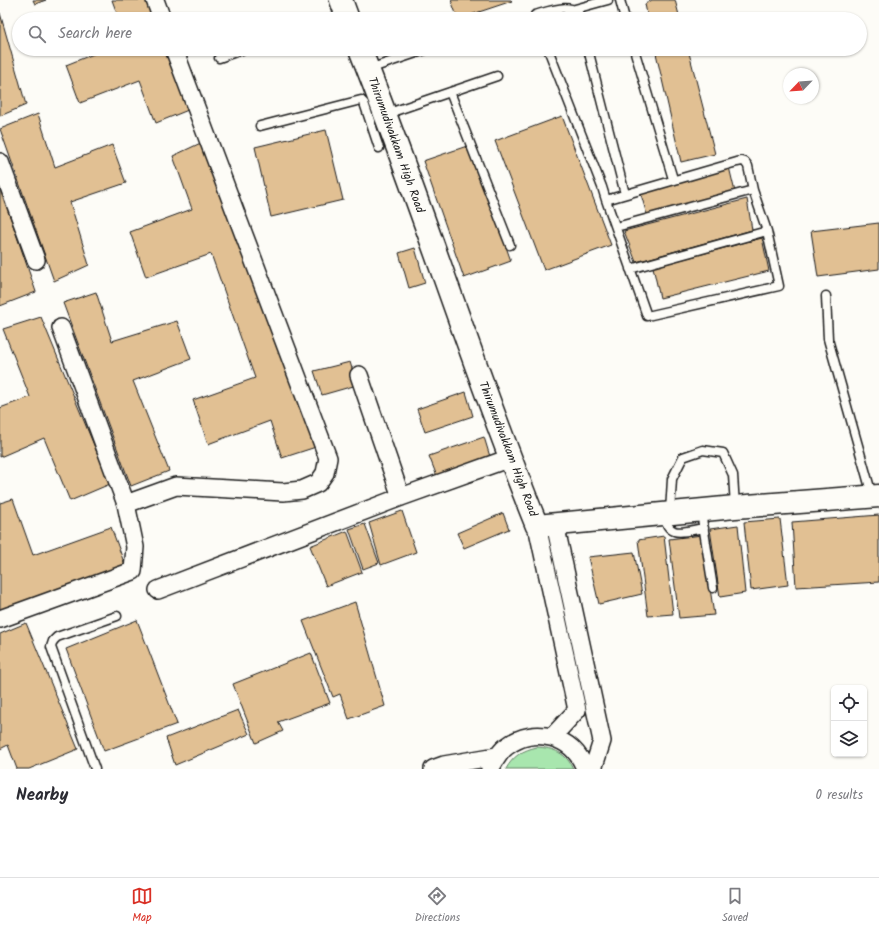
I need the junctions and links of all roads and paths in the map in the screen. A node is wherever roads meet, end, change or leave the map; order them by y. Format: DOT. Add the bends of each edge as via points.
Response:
graph roads {
  1 [pos="155,0"];
  2 [pos="608,0"];
  3 [pos="620,0"];
  4 [pos="575,9"];
  5 [pos="159,12"];
  6 [pos="546,12"];
  7 [pos="578,12"];
  8 [pos="623,12"];
  9 [pos="177,56"];
  10 [pos="225,56"];
  11 [pos="363,56"];
  12 [pos="407,56"];
  13 [pos="551,56"];
  14 [pos="590,56"];
  15 [pos="636,56"];
  16 [pos="219,58"];
  17 [pos="368,69"];
  18 [pos="497,76"];
  19 [pos="450,92"];
  20 [pos="382,122"];
  21 [pos="260,126"];
  22 [pos="379,148"];
  23 [pos="0,162"];
  24 [pos="673,179"];
  25 [pos="753,190"];
  26 [pos="625,194"];
  27 [pos="606,200"];
  28 [pos="616,227"];
  29 [pos="767,231"];
  30 [pos="510,245"];
  31 [pos="36,260"];
  32 [pos="630,269"];
  33 [pos="826,296"];
  34 [pos="61,328"];
  35 [pos="359,375"];
  36 [pos="510,458"];
  37 [pos="876,496"];
  38 [pos="401,497"];
  39 [pos="126,504"];
  40 [pos="735,507"];
  41 [pos="666,513"];
  42 [pos="702,520"];
  43 [pos="546,525"];
  44 [pos="714,588"];
  45 [pos="158,590"];
  46 [pos="117,616"];
  47 [pos="0,619"];
  48 [pos="552,737"];
  49 [pos="494,762"];
  50 [pos="95,769"];
  51 [pos="433,769"];
  52 [pos="585,769"];
  53 [pos="594,769"];
  1 -- 5 [label="street"];
  2 -- 4 [label="lane"];
  3 -- 8 [label="lane"];
  4 -- 6 [label="lane" via="564,7"];
  4 -- 7 [label="lane"];
  9 -- 39 [label="street" via="328,458 325,473 318,483 302,490 283,492 176,486"];
  10 -- 16 [label="lane"];
  11 -- 17 [label="main road, Thirumudivakkam High Road"];
  12 -- 17 [label="lane"];
  13 -- 27 [label="lane"];
  14 -- 26 [label="lane"];
  15 -- 24 [label="lane"];
  17 -- 20 [label="main road, Thirumudivakkam High Road"];
  18 -- 19 [label="lane"];
  19 -- 20 [label="lane"];
  19 -- 30 [label="lane"];
  20 -- 21 [label="lane" via="361,100"];
  20 -- 22 [label="lane"];
  20 -- 36 [label="main road, Thirumudivakkam High Road"];
  23 -- 31 [label="street"];
  24 -- 25 [label="lane" via="742,161 748,166"];
  24 -- 26 [label="lane"];
  25 -- 28 [label="lane"];
  25 -- 29 [label="lane"];
  26 -- 27 [label="lane"];
  27 -- 28 [label="lane"];
  28 -- 32 [label="lane"];
  29 -- 32 [label="lane"];
  29 -- 32 [label="lane" via="778,286 647,316"];
  33 -- 37 [label="lane" via="828,339"];
  34 -- 39 [label="street"];
  35 -- 38 [label="street"];
  36 -- 38 [label="street"];
  36 -- 43 [label="main road, Thirumudivakkam High Road"];
  37 -- 40 [label="main road"];
  38 -- 45 [label="street"];
  39 -- 47 [label="street" via="135,547 133,571"];
  40 -- 41 [label="lane" via="733,475 723,453 703,450 683,457 672,479"];
  40 -- 42 [label="main road"];
  41 -- 42 [label="main road"];
  41 -- 43 [label="main road"];
  42 -- 44 [label="lane"];
  43 -- 48 [label="street" via="577,710"];
  43 -- 53 [label="street" via="602,741"];
  46 -- 50 [label="lane" via="57,637 51,647"];
  48 -- 49 [label="street" via="528,736 516,740 506,747"];
  48 -- 52 [label="street" via="565,742 575,751"];
  49 -- 51 [label="street" via="444,765"];
}
